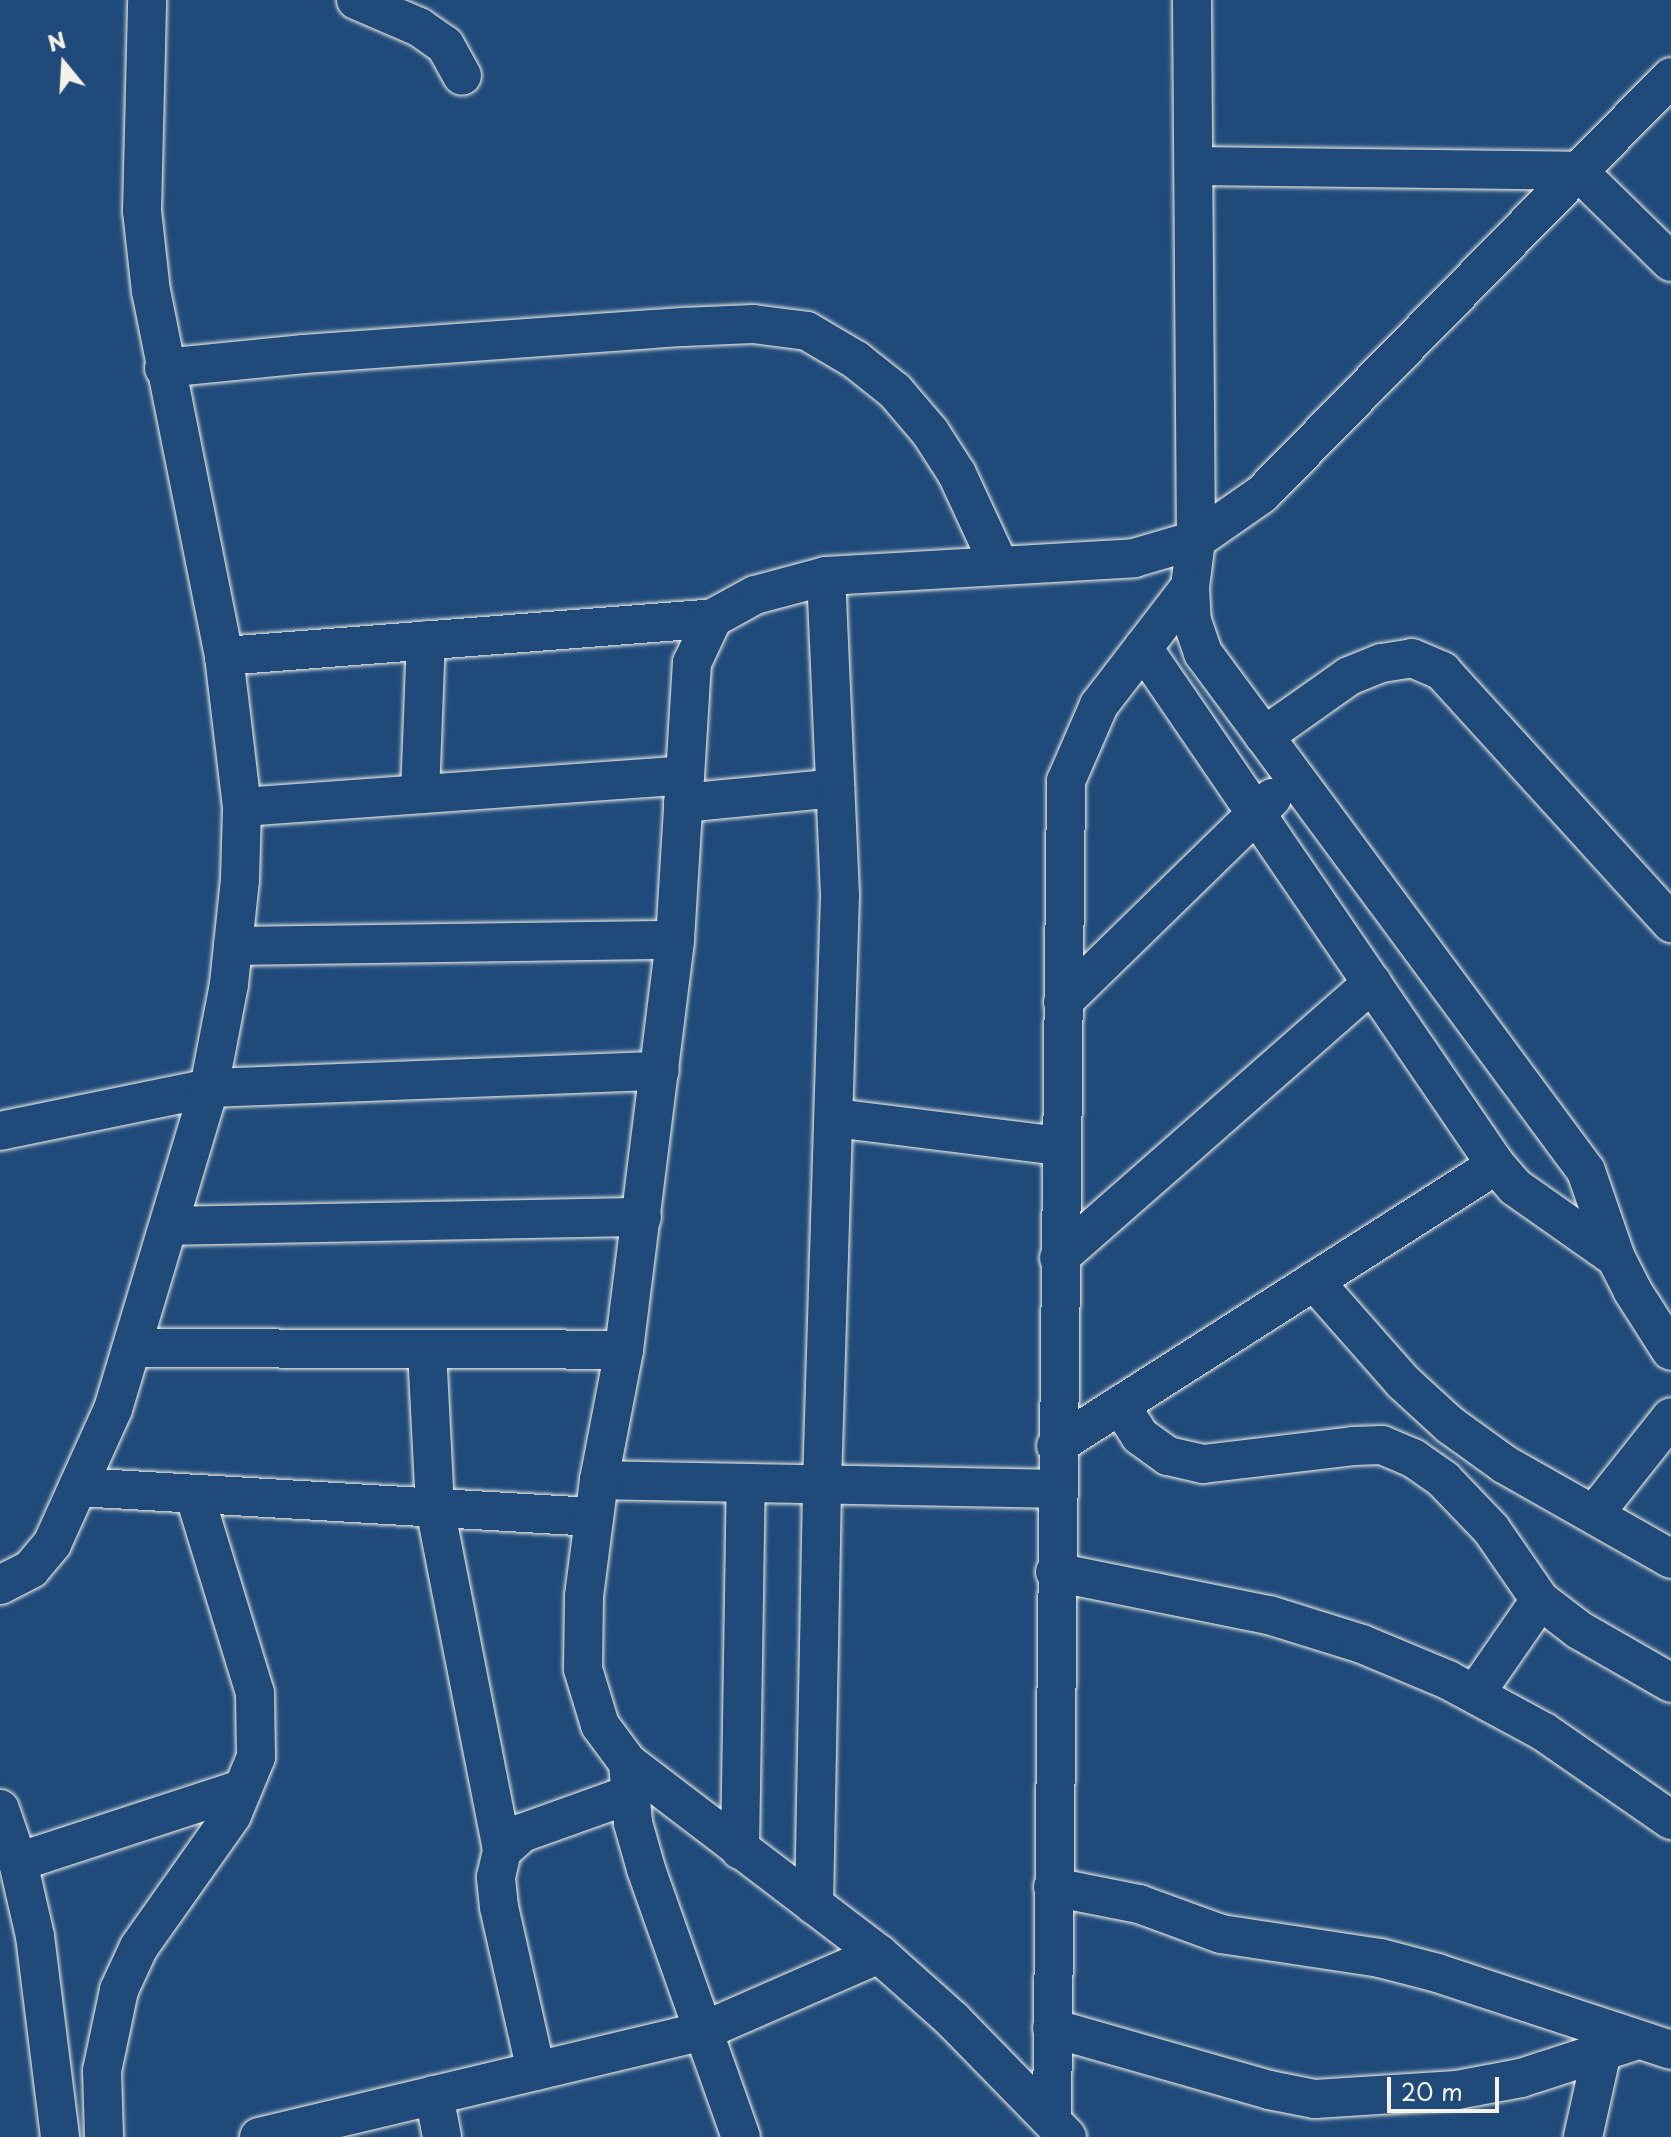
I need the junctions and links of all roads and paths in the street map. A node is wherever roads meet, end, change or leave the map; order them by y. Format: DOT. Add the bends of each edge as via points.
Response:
graph roads {
  1 [pos="147,0"];
  2 [pos="356,0"];
  3 [pos="1192,0"];
  4 [pos="462,76"];
  5 [pos="1671,77"];
  6 [pos="1194,166"];
  7 [pos="1578,171"];
  8 [pos="1671,262"];
  9 [pos="164,368"];
  10 [pos="1196,540"];
  11 [pos="999,565"];
  12 [pos="826,576"];
  13 [pos="1190,587"];
  14 [pos="713,618"];
  15 [pos="426,640"];
  16 [pos="1143,648"];
  17 [pos="224,656"];
  18 [pos="1264,736"];
  19 [pos="1293,775"];
  20 [pos="835,788"];
  21 [pos="684,789"];
  22 [pos="420,794"];
  23 [pos="242,807"];
  24 [pos="1257,815"];
  25 [pos="1671,923"];
  26 [pos="675,940"];
  27 [pos="233,946"];
  28 [pos="1372,983"];
  29 [pos="1063,1002"];
  30 [pos="660,1071"];
  31 [pos="209,1088"];
  32 [pos="835,1118"];
  33 [pos="0,1131"];
  34 [pos="1061,1146"];
  35 [pos="1496,1165"];
  36 [pos="642,1217"];
  37 [pos="170,1226"];
  38 [pos="1059,1258"];
  39 [pos="1616,1258"];
  40 [pos="1314,1281"];
  41 [pos="132,1348"];
  42 [pos="427,1350"];
  43 [pos="624,1350"];
  44 [pos="1671,1351"];
  45 [pos="1120,1405"];
  46 [pos="1671,1417"];
  47 [pos="1056,1446"];
  48 [pos="599,1480"];
  49 [pos="746,1483"];
  50 [pos="822,1484"];
  51 [pos="78,1487"];
  52 [pos="1056,1489"];
  53 [pos="194,1494"];
  54 [pos="435,1508"];
  55 [pos="1595,1513"];
  56 [pos="594,1517"];
  57 [pos="1671,1559"];
  58 [pos="1055,1572"];
  59 [pos="0,1585"];
  60 [pos="1540,1600"];
  61 [pos="1671,1683"];
  62 [pos="1475,1694"];
  63 [pos="629,1779"];
  64 [pos="242,1789"];
  65 [pos="0,1809"];
  66 [pos="1671,1820"];
  67 [pos="740,1850"];
  68 [pos="502,1851"];
  69 [pos="18,1862"];
  70 [pos="1053,1887"];
  71 [pos="814,1905"];
  72 [pos="879,1954"];
  73 [pos="1052,2028"];
  74 [pos="703,2031"];
  75 [pos="1655,2045"];
  76 [pos="1602,2051"];
  77 [pos="536,2071"];
  78 [pos="434,2095"];
  79 [pos="1060,2128"];
  80 [pos="60,2137"];
  81 [pos="104,2137"];
  82 [pos="259,2137"];
  83 [pos="442,2137"];
  84 [pos="741,2137"];
  85 [pos="1583,2137"];
  1 -- 9 [label="street" via="142,211"];
  2 -- 4 [label="street" via="419,27 445,45"];
  3 -- 6 [label="street"];
  5 -- 7 [label="street"];
  6 -- 7 [label="street"];
  6 -- 10 [label="street"];
  7 -- 8 [label="street"];
  7 -- 10 [label="street" via="1262,494"];
  9 -- 11 [label="street" via="683,327 753,324 807,331 895,391 930,432 957,474"];
  9 -- 17 [label="street"];
  10 -- 11 [label="street" via="1134,558"];
  10 -- 13 [label="street"];
  11 -- 12 [label="street"];
  12 -- 14 [label="street" via="755,595"];
  12 -- 20 [label="street"];
  13 -- 16 [label="street"];
  13 -- 18 [label="street" via="1192,621 1203,653"];
  14 -- 15 [label="street"];
  14 -- 21 [label="street" via="692,663"];
  15 -- 17 [label="street"];
  15 -- 22 [label="street"];
  16 -- 24 [label="street"];
  16 -- 29 [label="street" via="1099,705 1066,781"];
  17 -- 23 [label="street"];
  18 -- 19 [label="street"];
  18 -- 25 [label="street" via="1349,676 1382,663 1412,658 1442,671"];
  19 -- 24 [label="street"];
  19 -- 39 [label="street" via="1586,1171"];
  20 -- 21 [label="street"];
  20 -- 32 [label="street" via="840,895"];
  21 -- 22 [label="street"];
  21 -- 26 [label="street"];
  22 -- 23 [label="street"];
  23 -- 27 [label="street"];
  24 -- 28 [label="street"];
  24 -- 29 [label="street"];
  26 -- 27 [label="street"];
  26 -- 30 [label="street"];
  27 -- 31 [label="street"];
  28 -- 35 [label="street"];
  28 -- 38 [label="street"];
  29 -- 34 [label="street"];
  30 -- 31 [label="street"];
  30 -- 36 [label="street"];
  31 -- 33 [label="street"];
  31 -- 37 [label="street"];
  32 -- 34 [label="street"];
  32 -- 50 [label="street"];
  34 -- 38 [label="street"];
  35 -- 39 [label="street" via="1534,1201"];
  35 -- 40 [label="street"];
  36 -- 37 [label="street"];
  36 -- 43 [label="street"];
  37 -- 41 [label="street"];
  38 -- 47 [label="street"];
  39 -- 44 [label="street"];
  40 -- 45 [label="street"];
  40 -- 55 [label="street" via="1403,1382 1450,1425 1504,1464"];
  41 -- 42 [label="street"];
  41 -- 51 [label="street" via="113,1409"];
  42 -- 43 [label="street"];
  42 -- 54 [label="street"];
  43 -- 48 [label="street"];
  45 -- 47 [label="street"];
  45 -- 60 [label="street" via="1149,1443 1168,1456 1203,1464 1382,1445 1413,1458 1444,1480 1491,1529"];
  46 -- 55 [label="street"];
  47 -- 52 [label="street"];
  48 -- 49 [label="street"];
  48 -- 56 [label="street"];
  49 -- 50 [label="street"];
  49 -- 67 [label="street"];
  50 -- 52 [label="street"];
  50 -- 71 [label="street"];
  51 -- 53 [label="street"];
  51 -- 59 [label="street" via="52,1544 31,1569"];
  52 -- 58 [label="street"];
  53 -- 54 [label="street"];
  53 -- 64 [label="street" via="255,1693 256,1757"];
  54 -- 56 [label="street"];
  54 -- 68 [label="street"];
  55 -- 57 [label="street"];
  56 -- 63 [label="street" via="584,1596 583,1669 600,1725"];
  58 -- 62 [label="street" via="1269,1615 1362,1644"];
  58 -- 70 [label="street"];
  60 -- 61 [label="street" via="1579,1630"];
  60 -- 62 [label="street"];
  62 -- 66 [label="street" via="1544,1732"];
  63 -- 67 [label="street"];
  63 -- 68 [label="street" via="522,1833"];
  63 -- 74 [label="street" via="633,1823 646,1869"];
  64 -- 69 [label="street"];
  64 -- 81 [label="street" via="232,1815 139,1947 119,1990 102,2071"];
  65 -- 69 [label="street"];
  67 -- 71 [label="street"];
  68 -- 77 [label="street" via="496,1877 499,1907"];
  69 -- 80 [label="street" via="35,1936"];
  70 -- 73 [label="street"];
  70 -- 75 [label="street" via="1139,1904 1221,1934 1423,1969"];
  71 -- 72 [label="street"];
  72 -- 74 [label="street"];
  72 -- 79 [label="street"];
  73 -- 76 [label="street" via="1315,2099 1457,2090 1521,2078"];
  73 -- 79 [label="street"];
  74 -- 77 [label="street"];
  74 -- 84 [label="street"];
  75 -- 76 [label="street"];
  76 -- 85 [label="street"];
  77 -- 78 [label="street"];
  78 -- 82 [label="street"];
  78 -- 83 [label="street"];
}
